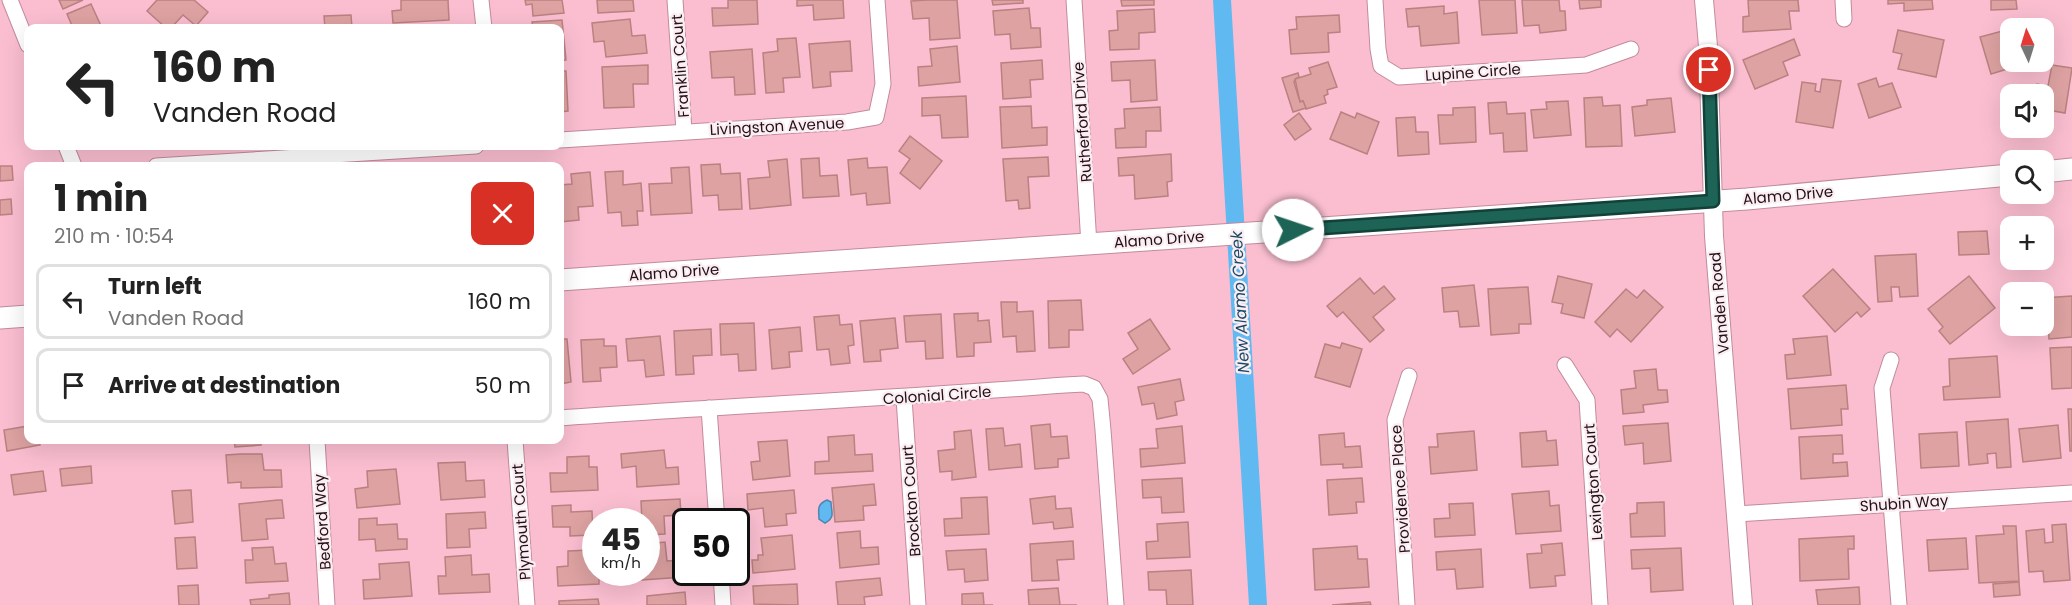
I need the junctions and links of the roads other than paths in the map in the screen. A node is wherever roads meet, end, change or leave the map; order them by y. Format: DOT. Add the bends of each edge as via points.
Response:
graph roads {
  1 [pos="10,0"];
  2 [pos="481,0"];
  3 [pos="675,0"];
  4 [pos="878,0"];
  5 [pos="1074,0"];
  6 [pos="1375,0"];
  7 [pos="1704,0"];
  8 [pos="1843,0"];
  9 [pos="1844,20"];
  10 [pos="484,24"];
  11 [pos="24,35"];
  12 [pos="1631,50"];
  13 [pos="684,131"];
  14 [pos="564,140"];
  15 [pos="336,150"];
  16 [pos="266,152"];
  17 [pos="187,162"];
  18 [pos="2072,169"];
  19 [pos="2054,171"];
  20 [pos="2000,176"];
  21 [pos="1713,201"];
  22 [pos="1089,245"];
  23 [pos="564,280"];
  24 [pos="24,316"];
  25 [pos="0,318"];
  26 [pos="1891,360"];
  27 [pos="1565,365"];
  28 [pos="1409,376"];
  29 [pos="904,398"];
  30 [pos="710,408"];
  31 [pos="564,418"];
  32 [pos="317,444"];
  33 [pos="515,444"];
  34 [pos="2072,492"];
  35 [pos="1892,503"];
  36 [pos="716,508"];
  37 [pos="1736,514"];
  38 [pos="722,586"];
  39 [pos="327,605"];
  40 [pos="527,605"];
  41 [pos="723,605"];
  42 [pos="918,605"];
  43 [pos="1116,605"];
  44 [pos="1407,605"];
  45 [pos="1600,605"];
  46 [pos="1743,605"];
  47 [pos="1899,605"];
  1 -- 11 [label="street"];
  2 -- 10 [label="street"];
  3 -- 13 [label="street, Franklin Court"];
  4 -- 13 [label="street, Livingston Avenue" via="883,84 876,117"];
  5 -- 22 [label="street, Rutherford Drive"];
  6 -- 12 [label="street, Lupine Circle" via="1381,66 1400,77 1586,64"];
  7 -- 21 [label="street, Vanden Road"];
  8 -- 9 [label="street"];
  13 -- 14 [label="street, Livingston Avenue"];
  15 -- 16 [label="street"];
  16 -- 17 [label="street"];
  18 -- 19 [label="main road"];
  20 -- 21 [label="main road, Alamo Drive"];
  21 -- 22 [label="main road, Alamo Drive"];
  21 -- 37 [label="street, Vanden Road"];
  22 -- 23 [label="main road, Alamo Drive"];
  24 -- 25 [label="main road"];
  26 -- 35 [label="street" via="1882,387"];
  27 -- 45 [label="street, Lexington Court" via="1587,400"];
  28 -- 44 [label="street, Providence Place" via="1395,420"];
  29 -- 30 [label="street, Colonial Circle"];
  29 -- 42 [label="street, Brockton Court"];
  29 -- 43 [label="street, Colonial Circle" via="1084,384 1094,388 1100,399"];
  30 -- 31 [label="street, Colonial Circle"];
  30 -- 36 [label="street"];
  32 -- 39 [label="street, Bedford Way"];
  33 -- 40 [label="street, Plymouth Court"];
  34 -- 35 [label="street, Shubin Way"];
  35 -- 37 [label="street, Shubin Way"];
  35 -- 47 [label="street"];
  37 -- 46 [label="street, Vanden Road"];
  38 -- 41 [label="street"];
}
